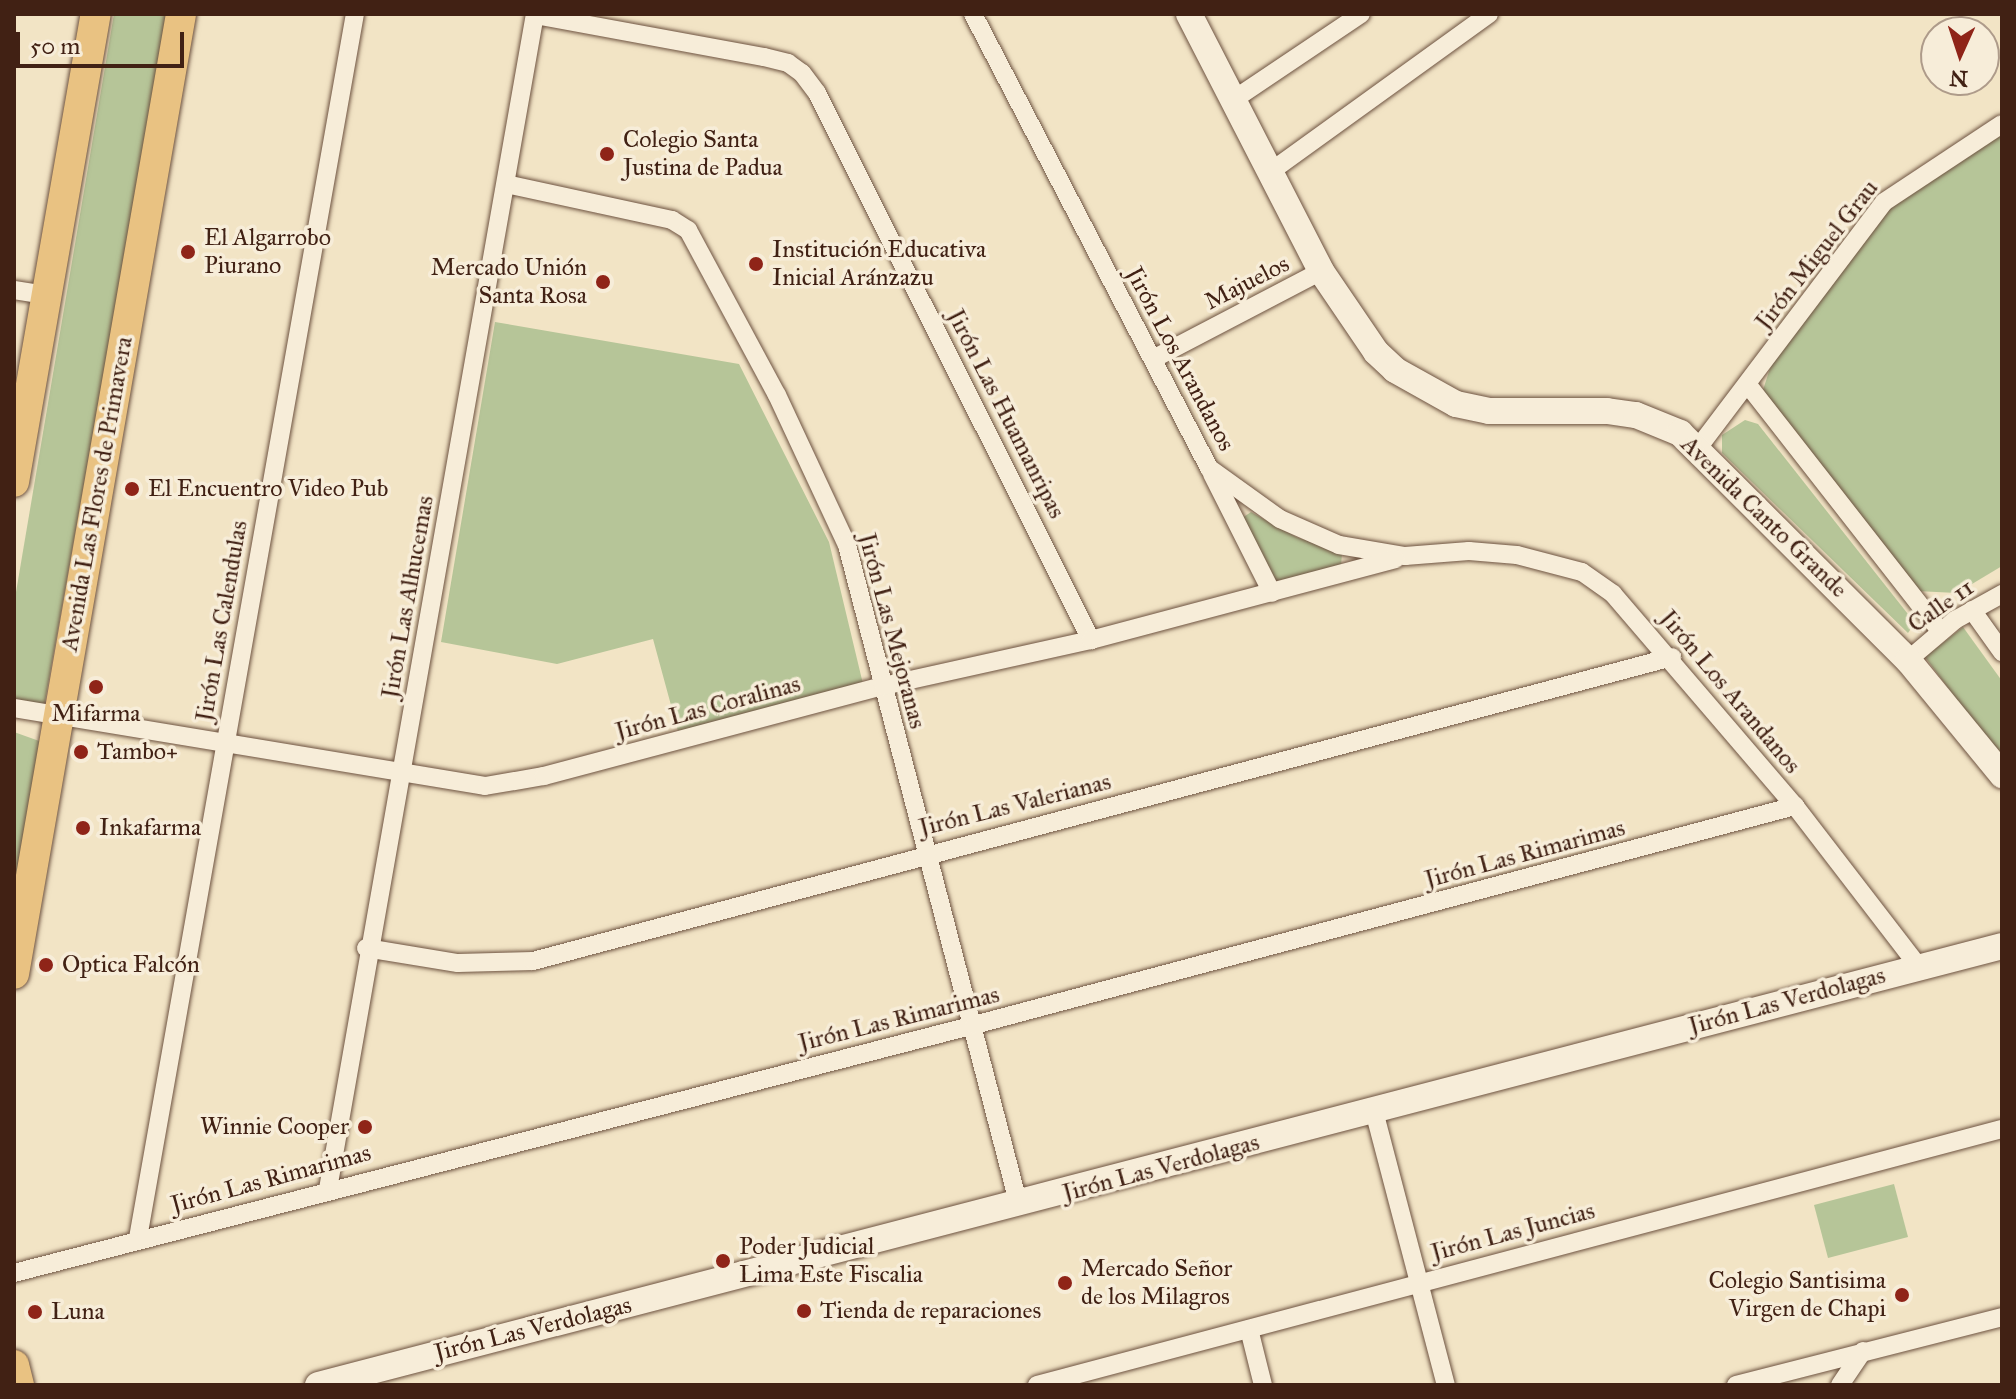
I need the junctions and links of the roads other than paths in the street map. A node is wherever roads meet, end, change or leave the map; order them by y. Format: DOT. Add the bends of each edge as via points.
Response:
graph roads {
  1 [pos="96,14"];
  2 [pos="181,14"];
  3 [pos="355,14"];
  4 [pos="535,14"];
  5 [pos="973,14"];
  6 [pos="1189,14"];
  7 [pos="1361,14"];
  8 [pos="1489,14"];
  9 [pos="1233,100"];
  10 [pos="2002,124"];
  11 [pos="1270,172"];
  12 [pos="506,184"];
  13 [pos="1321,271"];
  14 [pos="14,290"];
  15 [pos="46,295"];
  16 [pos="1153,359"];
  17 [pos="1748,385"];
  18 [pos="1698,448"];
  19 [pos="1209,468"];
  20 [pos="15,471"];
  21 [pos="1405,556"];
  22 [pos="1272,593"];
  23 [pos="2002,594"];
  24 [pos="1972,610"];
  25 [pos="1941,632"];
  26 [pos="1091,640"];
  27 [pos="2002,652"];
  28 [pos="1672,657"];
  29 [pos="1908,660"];
  30 [pos="883,686"];
  31 [pos="14,708"];
  32 [pos="59,715"];
  33 [pos="224,743"];
  34 [pos="2001,772"];
  35 [pos="401,773"];
  36 [pos="1795,806"];
  37 [pos="926,853"];
  38 [pos="2002,946"];
  39 [pos="366,948"];
  40 [pos="1918,966"];
  41 [pos="14,974"];
  42 [pos="974,1025"];
  43 [pos="1374,1111"];
  44 [pos="2002,1129"];
  45 [pos="328,1189"];
  46 [pos="1019,1206"];
  47 [pos="138,1238"];
  48 [pos="14,1273"];
  49 [pos="1420,1281"];
  50 [pos="2002,1317"];
  51 [pos="1249,1329"];
  52 [pos="1863,1351"];
  53 [pos="14,1365"];
  54 [pos="380,1377"];
  55 [pos="19,1385"];
  56 [pos="318,1385"];
  57 [pos="1037,1385"];
  58 [pos="1263,1385"];
  59 [pos="1446,1385"];
  60 [pos="1736,1385"];
  61 [pos="1840,1385"];
  1 -- 15 [label="main road"];
  2 -- 32 [label="main road, Avenida Las Flores de Primavera"];
  3 -- 33 [label="street, Jirón Las Calendulas"];
  4 -- 12 [label="street, Jirón Las Alhucemas"];
  4 -- 26 [label="street, Jirón Las Huamanripas" via="764,57 802,73 817,93"];
  5 -- 16 [label="street, Jirón Los Arandanos"];
  6 -- 9 [label="street, Avenida Canto Grande"];
  7 -- 9 [label="street"];
  8 -- 11 [label="street"];
  9 -- 11 [label="street, Avenida Canto Grande"];
  10 -- 17 [label="street, Jirón Miguel Grau" via="1884,202"];
  11 -- 13 [label="street, Avenida Canto Grande"];
  12 -- 30 [label="street, Jirón Las Mejoranas" via="672,220 698,243 847,545"];
  12 -- 35 [label="street, Jirón Las Alhucemas"];
  13 -- 16 [label="street, Majuelos"];
  13 -- 18 [label="street, Avenida Canto Grande" via="1376,352 1395,370 1456,404 1521,414 1636,415 1680,433"];
  14 -- 15 [label="street"];
  15 -- 20 [label="main road"];
  16 -- 19 [label="street, Jirón Los Arandanos"];
  17 -- 18 [label="street, Jirón Miguel Grau"];
  17 -- 25 [label="street"];
  18 -- 29 [label="street, Avenida Canto Grande"];
  19 -- 21 [label="street, Jirón Los Arandanos" via="1308,535"];
  19 -- 22 [label="street"];
  21 -- 22 [label="street, Jirón Las Coralinas"];
  21 -- 28 [label="street, Jirón Los Arandanos" via="1469,551 1517,555 1582,572 1613,594"];
  22 -- 26 [label="street, Jirón Las Coralinas"];
  23 -- 24 [label="street, Calle 11"];
  24 -- 25 [label="street, Calle 11"];
  24 -- 27 [label="street"];
  25 -- 29 [label="street, Calle 11"];
  26 -- 30 [label="street, Jirón Las Coralinas"];
  28 -- 36 [label="street, Jirón Los Arandanos"];
  28 -- 37 [label="street, Jirón Las Valerianas"];
  29 -- 34 [label="street, Avenida Canto Grande"];
  30 -- 35 [label="street, Jirón Las Coralinas" via="544,776 485,786"];
  30 -- 37 [label="street, Jirón Las Mejoranas"];
  31 -- 32 [label="street, Jirón Las Coralinas"];
  32 -- 33 [label="street, Jirón Las Coralinas"];
  32 -- 41 [label="main road, Avenida Las Flores de Primavera"];
  33 -- 35 [label="street, Jirón Las Coralinas"];
  33 -- 47 [label="street, Jirón Las Calendulas"];
  35 -- 39 [label="street, Jirón Las Alhucemas"];
  36 -- 40 [label="street, Jirón Los Arandanos"];
  36 -- 42 [label="street, Jirón Las Rimarimas"];
  37 -- 39 [label="street, Jirón Las Valerianas" via="533,961 458,963"];
  37 -- 42 [label="street, Jirón Las Mejoranas"];
  38 -- 40 [label="street, Jirón Las Verdolagas"];
  39 -- 45 [label="street, Jirón Las Alhucemas"];
  40 -- 43 [label="street, Jirón Las Verdolagas"];
  42 -- 45 [label="street, Jirón Las Rimarimas"];
  42 -- 46 [label="street, Jirón Las Mejoranas"];
  43 -- 46 [label="street, Jirón Las Verdolagas"];
  43 -- 49 [label="street"];
  44 -- 49 [label="street, Jirón Las Juncias"];
  45 -- 47 [label="street, Jirón Las Rimarimas"];
  46 -- 54 [label="street, Jirón Las Verdolagas"];
  47 -- 48 [label="street, Jirón Las Rimarimas"];
  49 -- 51 [label="street, Jirón Las Juncias"];
  49 -- 59 [label="street"];
  50 -- 52 [label="street"];
  51 -- 57 [label="street, Jirón Las Juncias"];
  51 -- 58 [label="street"];
  52 -- 60 [label="street"];
  52 -- 61 [label="street"];
  53 -- 55 [label="main road"];
  54 -- 56 [label="street, Jirón Las Verdolagas"];
}
